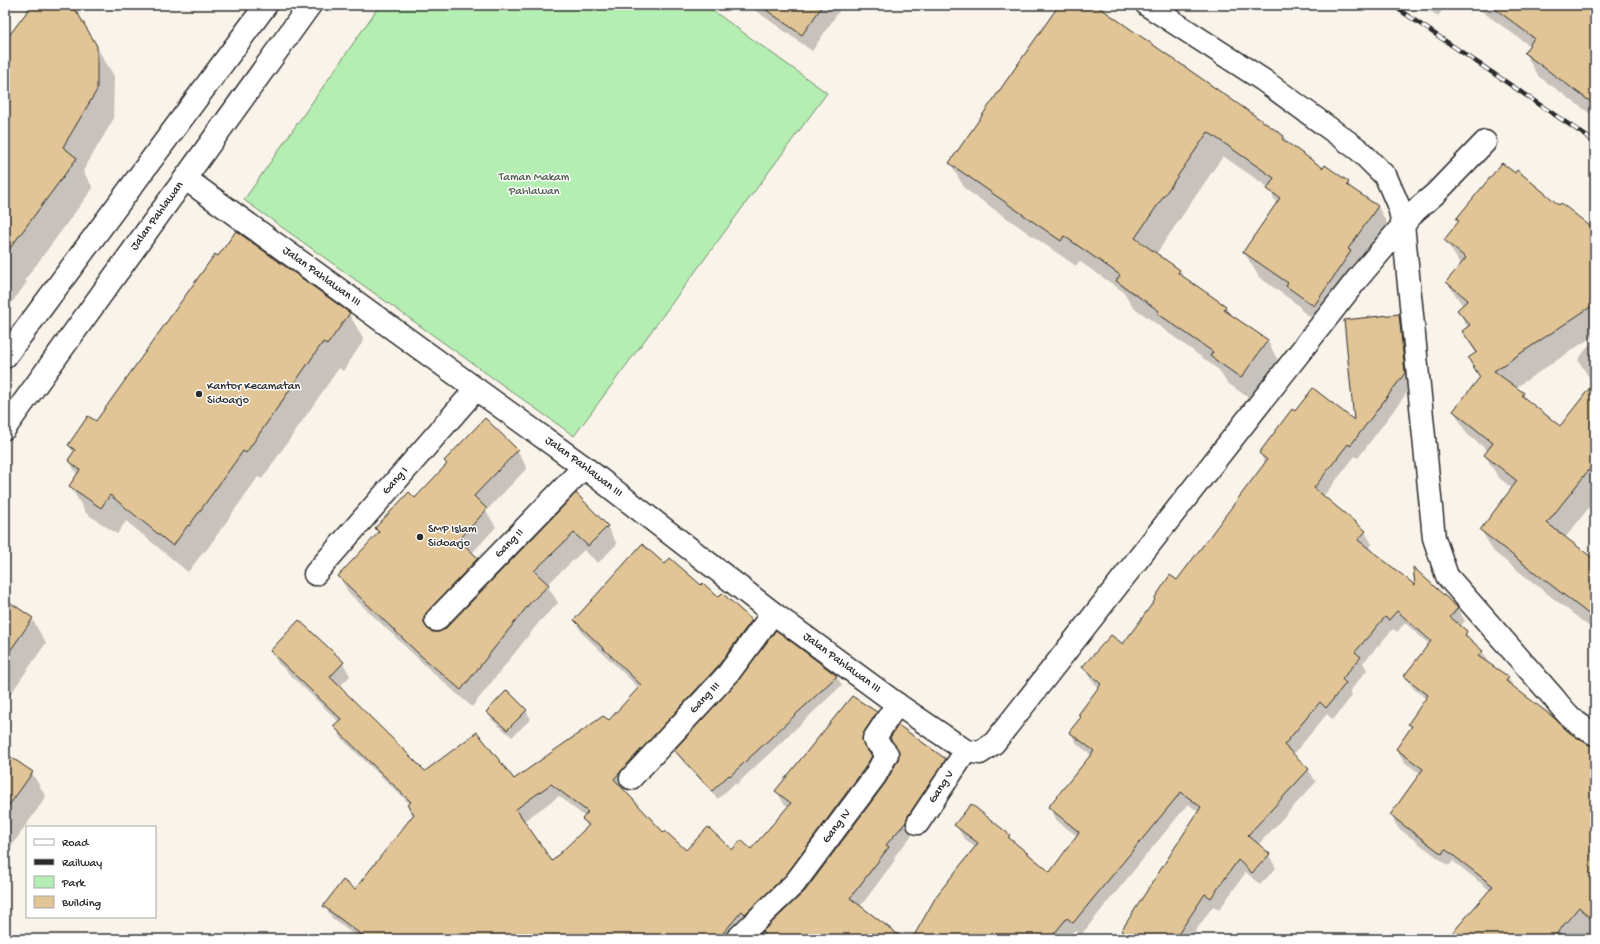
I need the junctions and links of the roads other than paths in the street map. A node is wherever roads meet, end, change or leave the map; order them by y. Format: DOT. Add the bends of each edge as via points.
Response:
graph roads {
  1 [pos="266,5"];
  2 [pos="310,5"];
  3 [pos="1147,5"];
  4 [pos="1486,142"];
  5 [pos="186,179"];
  6 [pos="1409,218"];
  7 [pos="5,357"];
  8 [pos="476,389"];
  9 [pos="5,428"];
  10 [pos="584,467"];
  11 [pos="315,574"];
  12 [pos="774,613"];
  13 [pos="436,620"];
  14 [pos="897,704"];
  15 [pos="1595,734"];
  16 [pos="973,752"];
  17 [pos="631,778"];
  18 [pos="918,823"];
  19 [pos="737,939"];
  1 -- 7 [label="street"];
  2 -- 5 [label="street, Jalan Pahlawan"];
  3 -- 6 [label="street" via="1263,80 1359,150 1386,177 1399,208"];
  4 -- 6 [label="street, Gang V"];
  5 -- 8 [label="street, Jalan Pahlawan III"];
  5 -- 9 [label="street, Jalan Pahlawan"];
  6 -- 15 [label="street" via="1434,538 1439,557 1446,576 1568,715 1578,725"];
  6 -- 16 [label="street, Gang V" via="1394,239 1358,278 994,743"];
  8 -- 10 [label="street, Jalan Pahlawan III"];
  8 -- 11 [label="street, Gang I"];
  10 -- 12 [label="street, Jalan Pahlawan III"];
  10 -- 13 [label="street, Gang II"];
  12 -- 14 [label="street, Jalan Pahlawan III"];
  12 -- 17 [label="street, Gang III" via="728,674"];
  14 -- 16 [label="street, Jalan Pahlawan III"];
  14 -- 19 [label="street, Gang IV" via="874,739 887,754 875,776 795,883"];
  16 -- 18 [label="street, Gang V"];
}
